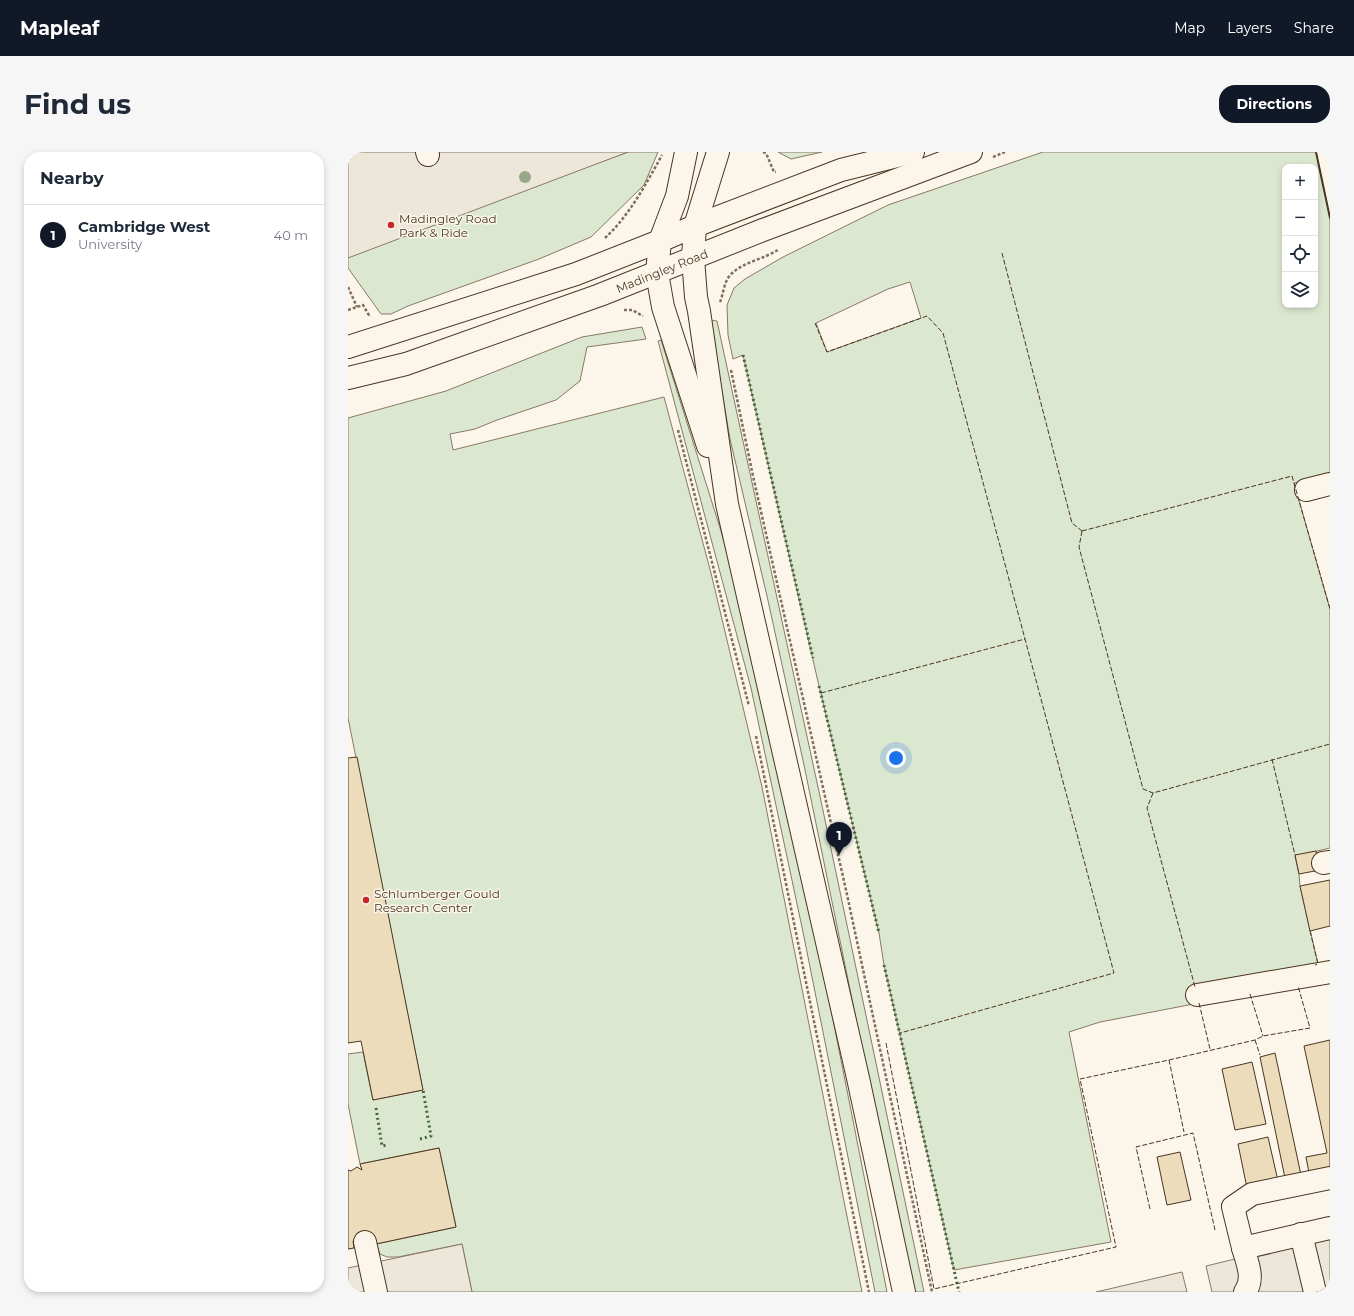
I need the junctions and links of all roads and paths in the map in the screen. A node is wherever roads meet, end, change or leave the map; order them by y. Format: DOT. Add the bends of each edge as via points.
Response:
graph roads {
  1 [pos="664,152"];
  2 [pos="686,152"];
  3 [pos="718,152"];
  4 [pos="913,152"];
  5 [pos="971,152"];
  6 [pos="695,226"];
  7 [pos="602,240"];
  8 [pos="660,241"];
  9 [pos="773,254"];
  10 [pos="694,258"];
  11 [pos="657,273"];
  12 [pos="348,286"];
  13 [pos="357,307"];
  14 [pos="720,309"];
  15 [pos="348,310"];
  16 [pos="372,321"];
  17 [pos="348,347"];
  18 [pos="731,368"];
  19 [pos="349,376"];
  20 [pos="678,428"];
  21 [pos="1329,488"];
  22 [pos="1306,490"];
  23 [pos="727,504"];
  24 [pos="750,712"];
  25 [pos="756,735"];
  26 [pos="1330,972"];
  27 [pos="1197,996"];
  28 [pos="1330,1178"];
  29 [pos="1330,1228"];
  30 [pos="1301,1234"];
  31 [pos="365,1242"];
  32 [pos="1243,1248"];
  33 [pos="376,1292"];
  34 [pos="869,1292"];
  35 [pos="904,1292"];
  36 [pos="932,1292"];
  37 [pos="1246,1292"];
  38 [pos="1315,1292"];
  1 -- 7 [label="path" via="647,183 616,228"];
  2 -- 8 [label="street" via="677,196"];
  3 -- 6 [label="street"];
  4 -- 6 [label="street" via="841,170"];
  5 -- 10 [label="street, Madingley Road"];
  6 -- 8 [label="street"];
  6 -- 10 [label="street"];
  8 -- 11 [label="street"];
  8 -- 17 [label="street" via="576,274"];
  9 -- 14 [label="path" via="738,269 728,279"];
  10 -- 11 [label="street, Madingley Road"];
  10 -- 23 [label="street" via="696,297"];
  11 -- 19 [label="street, Madingley Road" via="600,296 406,364"];
  11 -- 23 [label="street" via="663,307"];
  12 -- 13 [label="path"];
  13 -- 15 [label="path"];
  13 -- 16 [label="path" via="363,305"];
  18 -- 36 [label="path"];
  20 -- 24 [label="path"];
  21 -- 22 [label="street"];
  23 -- 35 [label="street" via="858,1078"];
  25 -- 34 [label="path"];
  26 -- 27 [label="street"];
  28 -- 32 [label="street" via="1252,1194 1233,1207"];
  29 -- 30 [label="street"];
  30 -- 32 [label="street"];
  30 -- 38 [label="street"];
  31 -- 33 [label="street"];
  32 -- 37 [label="street" via="1250,1276 1250,1285"];
}
